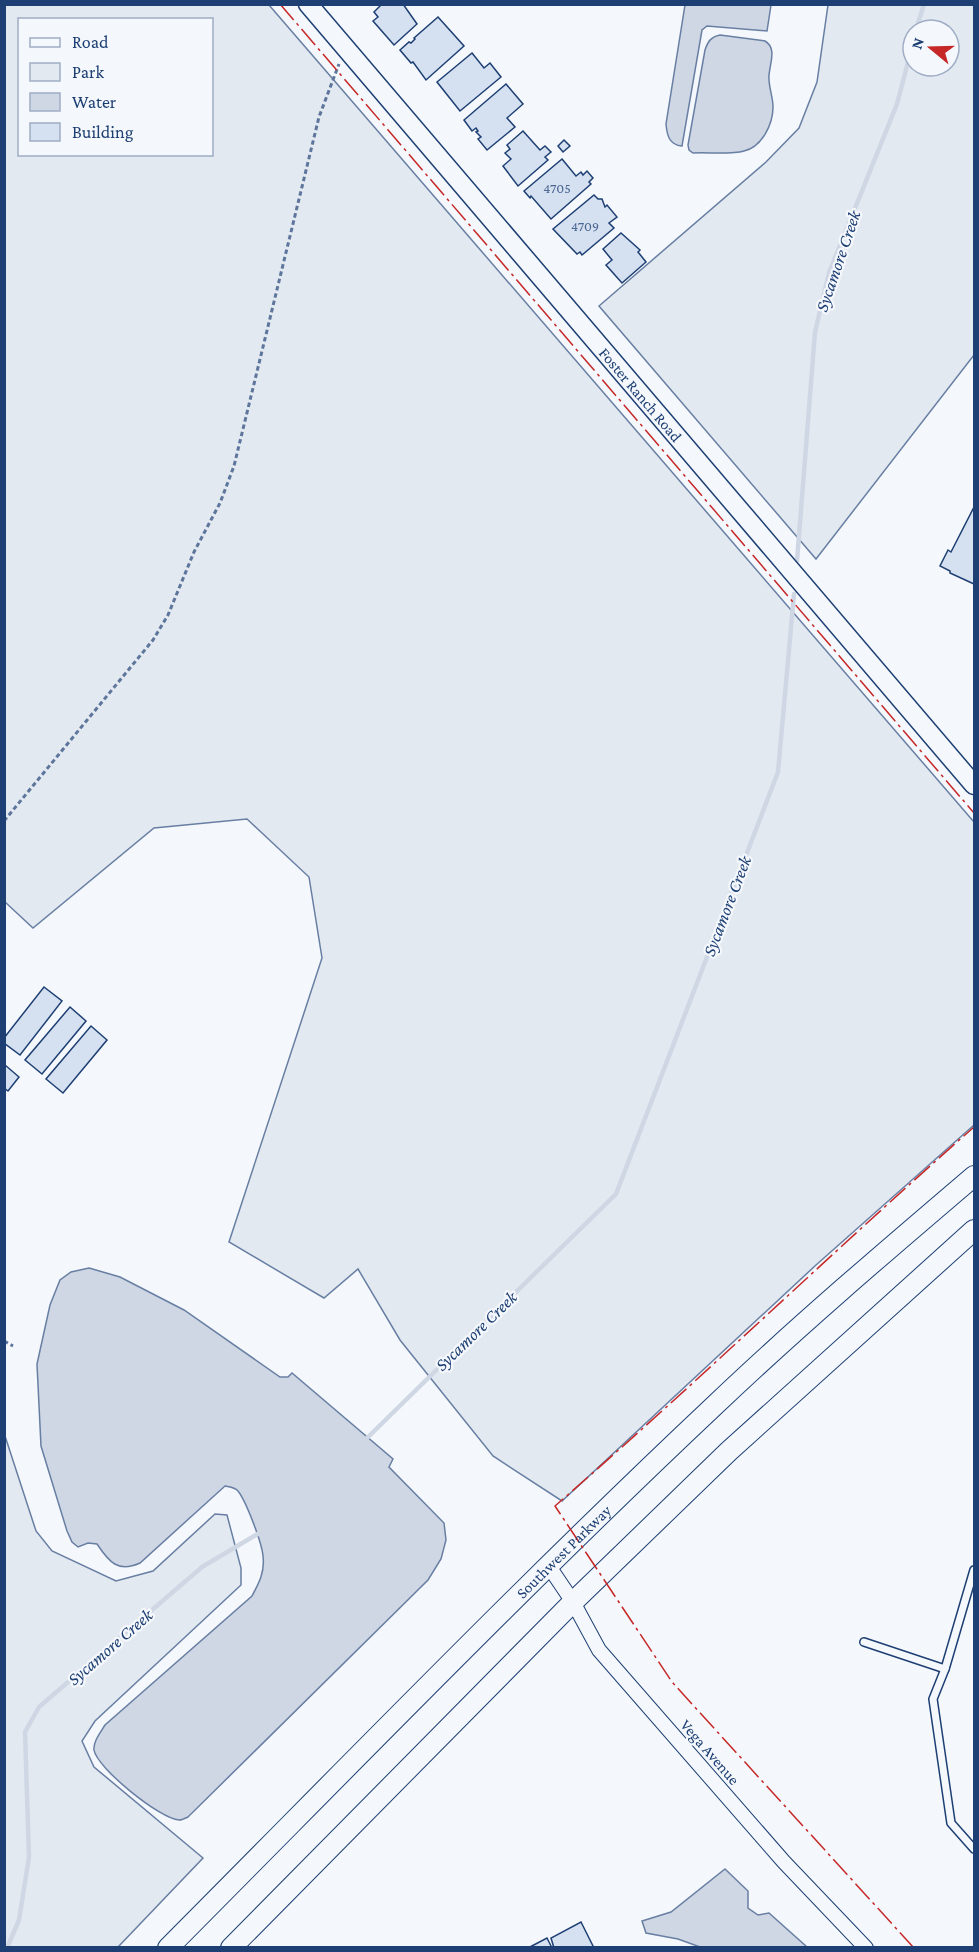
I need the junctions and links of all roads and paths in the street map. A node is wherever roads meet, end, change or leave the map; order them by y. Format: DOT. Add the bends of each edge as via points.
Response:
graph roads {
  1 [pos="308,4"];
  2 [pos="345,48"];
  3 [pos="975,785"];
  4 [pos="4,821"];
  5 [pos="975,1176"];
  6 [pos="975,1230"];
  7 [pos="4,1341"];
  8 [pos="13,1346"];
  9 [pos="548,1565"];
  10 [pos="975,1570"];
  11 [pos="573,1602"];
  12 [pos="864,1642"];
  13 [pos="945,1669"];
  14 [pos="975,1849"];
  15 [pos="168,1947"];
  16 [pos="231,1947"];
  17 [pos="866,1947"];
  1 -- 2 [label="street, Foster Ranch Road"];
  2 -- 3 [label="street, Foster Ranch Road"];
  2 -- 4 [label="path" via="319,117 234,466 220,503 153,640"];
  5 -- 9 [label="main road, Southwest Parkway" via="816,1312"];
  6 -- 11 [label="main road" via="738,1444"];
  7 -- 8 [label="path"];
  9 -- 11 [label="street, Vega Avenue"];
  9 -- 15 [label="main road, Southwest Parkway"];
  10 -- 13 [label="lane"];
  11 -- 16 [label="main road"];
  11 -- 17 [label="street, Vega Avenue" via="599,1650 784,1862"];
  12 -- 13 [label="lane"];
  13 -- 14 [label="lane" via="933,1699 951,1823"];
}
